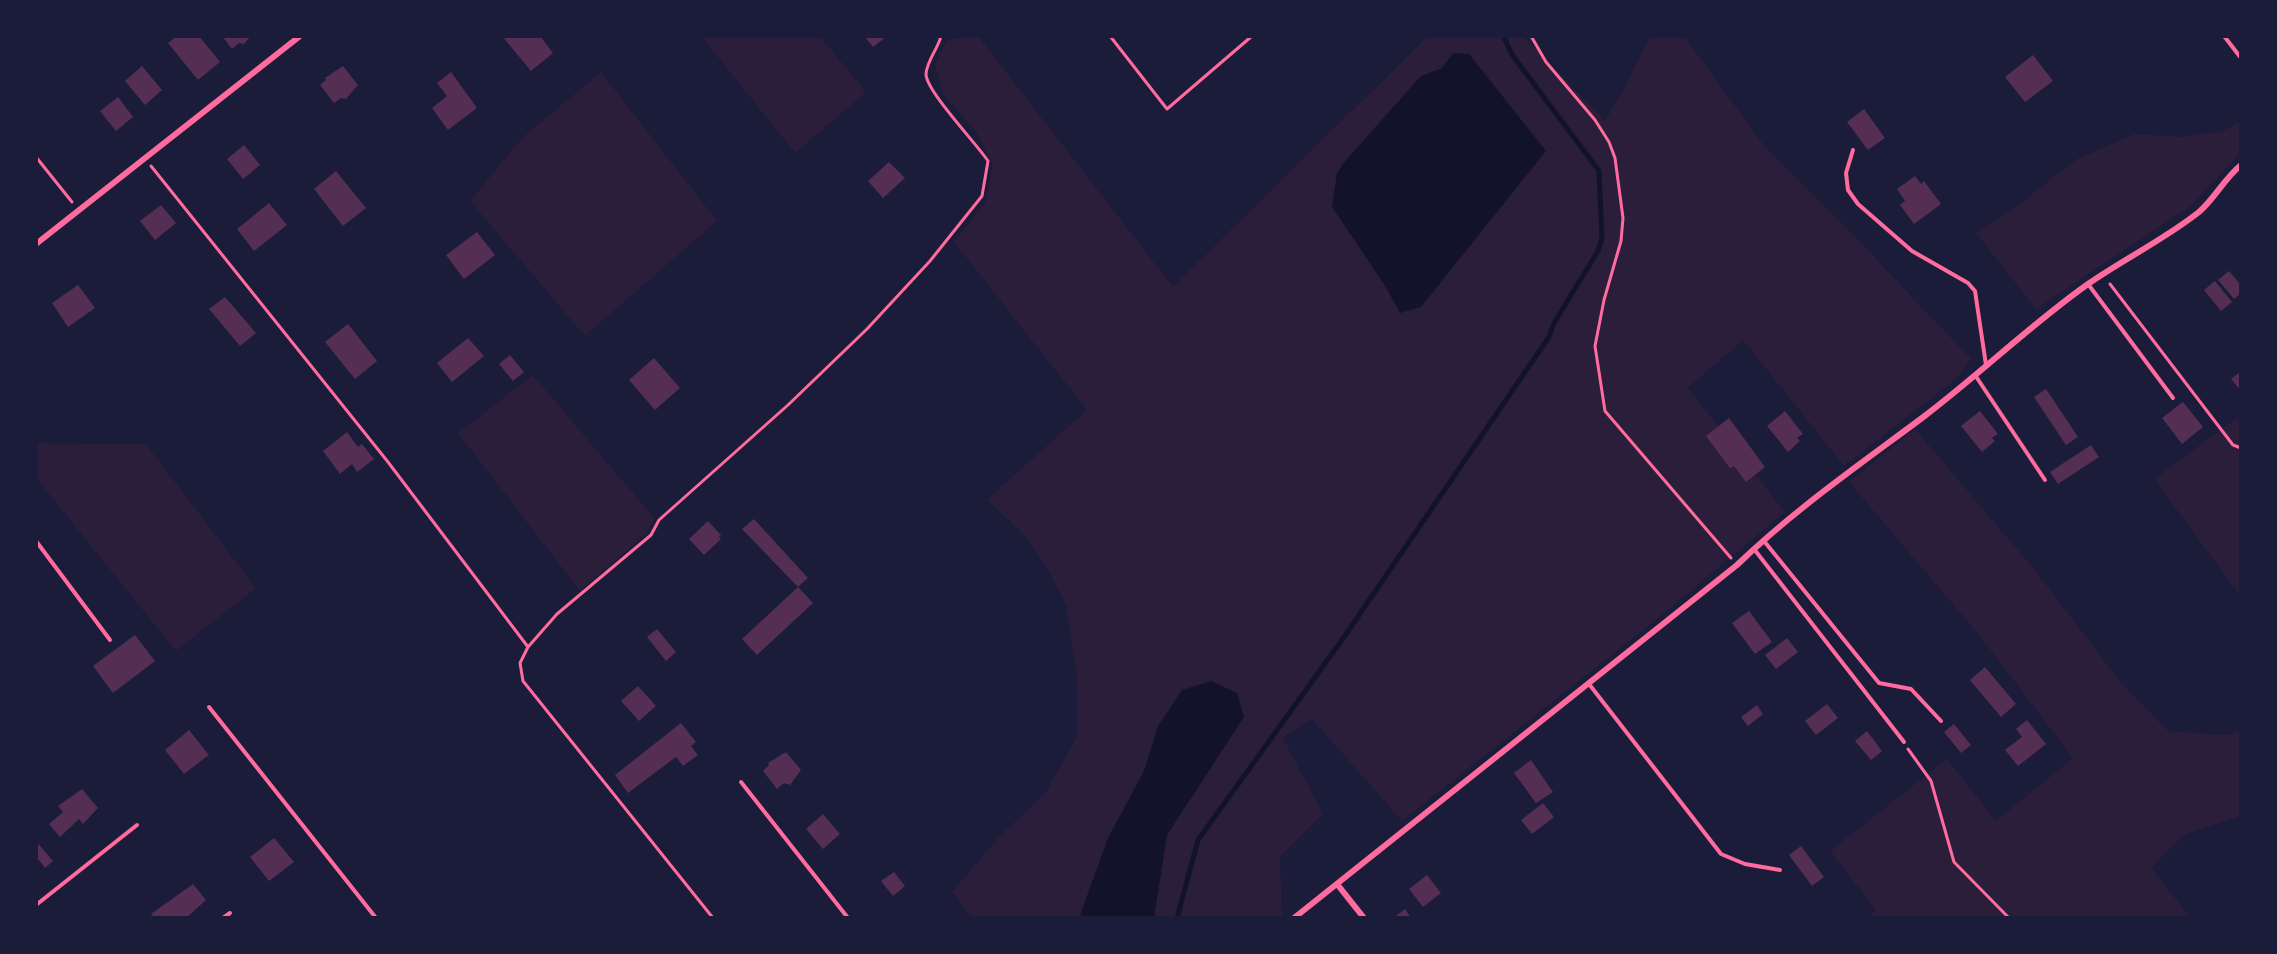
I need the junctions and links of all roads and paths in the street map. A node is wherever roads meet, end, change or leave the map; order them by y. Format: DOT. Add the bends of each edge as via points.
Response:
graph roads {
  1 [pos="300,36"];
  2 [pos="941,36"];
  3 [pos="1110,36"];
  4 [pos="1252,36"];
  5 [pos="1531,36"];
  6 [pos="2224,36"];
  7 [pos="2241,58"];
  8 [pos="1853,150"];
  9 [pos="36,156"];
  10 [pos="145,158"];
  11 [pos="2241,165"];
  12 [pos="79,211"];
  13 [pos="36,244"];
  14 [pos="2103,275"];
  15 [pos="2088,284"];
  16 [pos="1986,365"];
  17 [pos="1975,374"];
  18 [pos="2173,398"];
  19 [pos="2241,448"];
  20 [pos="2044,480"];
  21 [pos="1764,540"];
  22 [pos="36,541"];
  23 [pos="1753,549"];
  24 [pos="1737,565"];
  25 [pos="110,640"];
  26 [pos="528,647"];
  27 [pos="1588,683"];
  28 [pos="209,707"];
  29 [pos="1941,721"];
  30 [pos="1904,742"];
  31 [pos="741,782"];
  32 [pos="137,825"];
  33 [pos="1780,870"];
  34 [pos="1337,884"];
  35 [pos="36,905"];
  36 [pos="230,913"];
  37 [pos="223,918"];
  38 [pos="376,918"];
  39 [pos="713,918"];
  40 [pos="848,918"];
  41 [pos="1294,918"];
  42 [pos="1364,918"];
  43 [pos="2009,918"];
  1 -- 10 [label="street"];
  2 -- 26 [label="path" via="927,65 926,77 988,161 982,196 930,261 867,329 659,520 651,535 557,614"];
  3 -- 4 [label="path" via="1167,109"];
  5 -- 24 [label="path" via="1546,62 1600,128 1616,158 1623,218 1619,250 1594,346 1605,411"];
  6 -- 7 [label="lane"];
  8 -- 16 [label="lane" via="1846,173 1848,190 1858,204 1912,251 1968,283 1975,291"];
  9 -- 12 [label="path"];
  10 -- 12 [label="street"];
  10 -- 26 [label="path" via="388,462"];
  11 -- 14 [label="street" via="2197,214"];
  12 -- 13 [label="street"];
  14 -- 15 [label="street"];
  14 -- 19 [label="path" via="2233,445"];
  15 -- 16 [label="street"];
  15 -- 18 [label="lane"];
  16 -- 17 [label="street"];
  17 -- 20 [label="lane"];
  17 -- 21 [label="street"];
  21 -- 23 [label="street"];
  21 -- 29 [label="lane" via="1879,683 1911,689"];
  22 -- 25 [label="lane"];
  23 -- 24 [label="street"];
  23 -- 30 [label="lane"];
  24 -- 27 [label="street"];
  26 -- 39 [label="path" via="520,663 523,681"];
  27 -- 33 [label="lane" via="1721,854 1745,864"];
  27 -- 34 [label="street"];
  28 -- 38 [label="lane"];
  30 -- 43 [label="path" via="1931,781 1954,862"];
  31 -- 40 [label="lane"];
  32 -- 35 [label="lane"];
  34 -- 41 [label="street"];
  34 -- 42 [label="street"];
  36 -- 37 [label="lane"];
}
